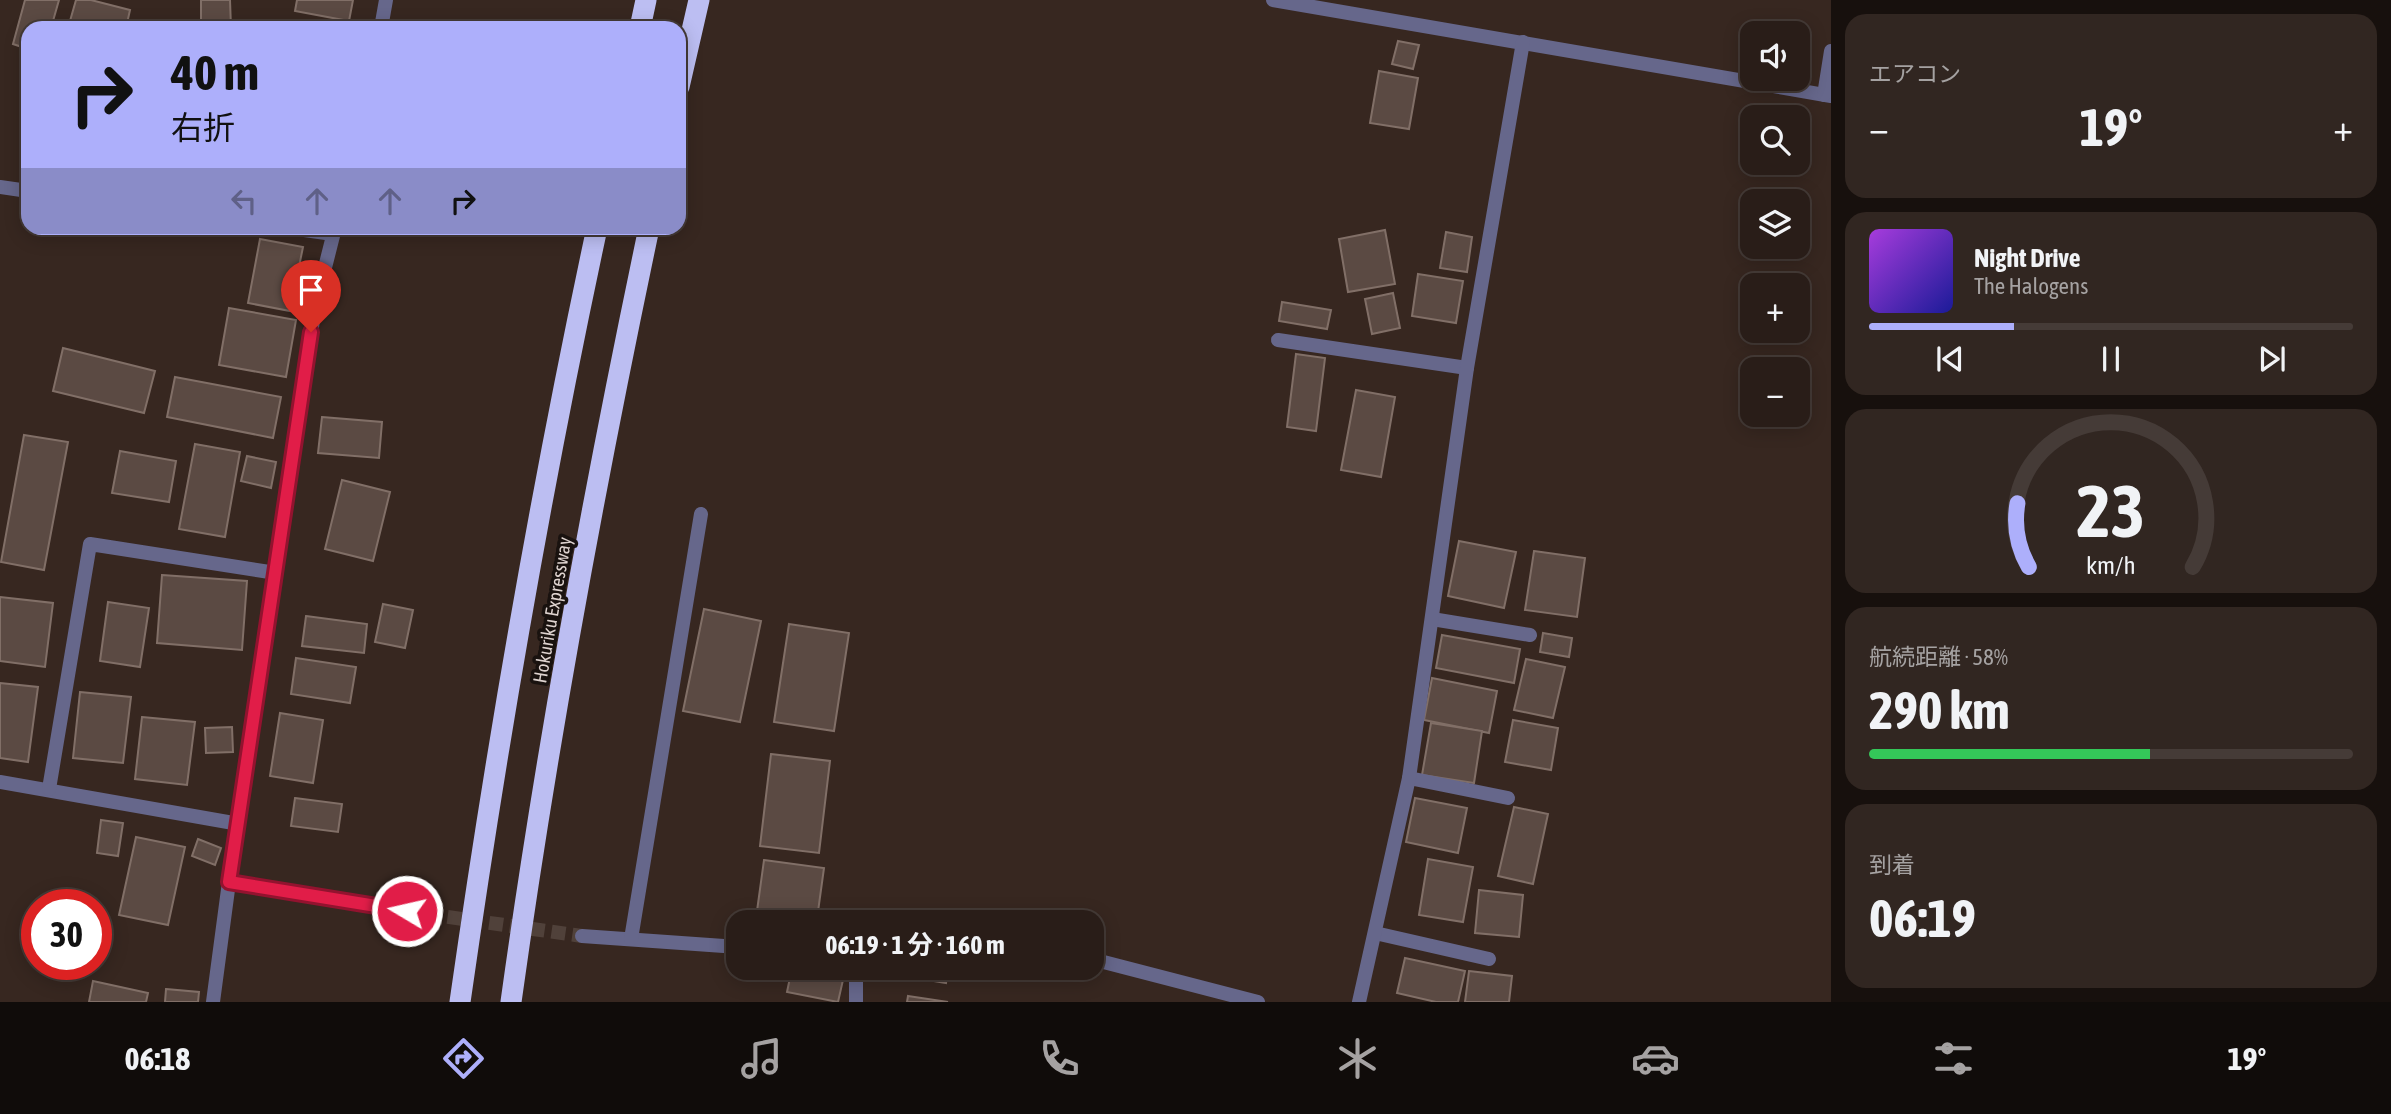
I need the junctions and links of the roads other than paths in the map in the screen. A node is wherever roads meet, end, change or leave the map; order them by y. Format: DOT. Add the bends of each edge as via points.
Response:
graph roads {
  1 [pos="386,0"];
  2 [pos="646,0"];
  3 [pos="699,0"];
  4 [pos="1273,0"];
  5 [pos="382,21"];
  6 [pos="642,21"];
  7 [pos="1523,42"];
  8 [pos="1831,51"];
  9 [pos="686,57"];
  10 [pos="1827,95"];
  11 [pos="0,187"];
  12 [pos="21,190"];
  13 [pos="333,235"];
  14 [pos="595,235"];
  15 [pos="648,235"];
  16 [pos="1278,340"];
  17 [pos="1467,368"];
  18 [pos="701,514"];
  19 [pos="276,573"];
  20 [pos="1432,619"];
  21 [pos="1530,635"];
  22 [pos="1409,778"];
  23 [pos="0,782"];
  24 [pos="49,789"];
  25 [pos="1508,798"];
  26 [pos="239,824"];
  27 [pos="229,882"];
  28 [pos="407,911"];
  29 [pos="1375,933"];
  30 [pos="582,936"];
  31 [pos="631,939"];
  32 [pos="726,946"];
  33 [pos="1489,959"];
  34 [pos="1104,963"];
  35 [pos="856,980"];
  36 [pos="214,1002"];
  37 [pos="460,1002"];
  38 [pos="511,1002"];
  39 [pos="856,1002"];
  40 [pos="1258,1002"];
  41 [pos="1359,1002"];
  1 -- 5 [label="street"];
  2 -- 6 [label="highway"];
  3 -- 9 [label="highway"];
  4 -- 7 [label="street"];
  7 -- 10 [label="street"];
  7 -- 17 [label="street"];
  8 -- 10 [label="street"];
  11 -- 12 [label="street"];
  13 -- 19 [label="street" via="315,307"];
  14 -- 37 [label="highway, Hokuriku Expressway" via="522,614"];
  15 -- 38 [label="highway, Hokuriku Expressway" via="571,630"];
  16 -- 17 [label="street"];
  17 -- 20 [label="street"];
  18 -- 31 [label="street"];
  19 -- 24 [label="street" via="90,544"];
  19 -- 26 [label="street"];
  20 -- 21 [label="street"];
  20 -- 22 [label="street"];
  22 -- 25 [label="street"];
  22 -- 29 [label="street"];
  23 -- 24 [label="street"];
  24 -- 26 [label="street"];
  26 -- 27 [label="street"];
  27 -- 28 [label="street"];
  27 -- 36 [label="street"];
  29 -- 33 [label="street"];
  29 -- 41 [label="street"];
  30 -- 31 [label="street"];
  31 -- 32 [label="street"];
  34 -- 40 [label="street"];
  35 -- 39 [label="street"];
}
